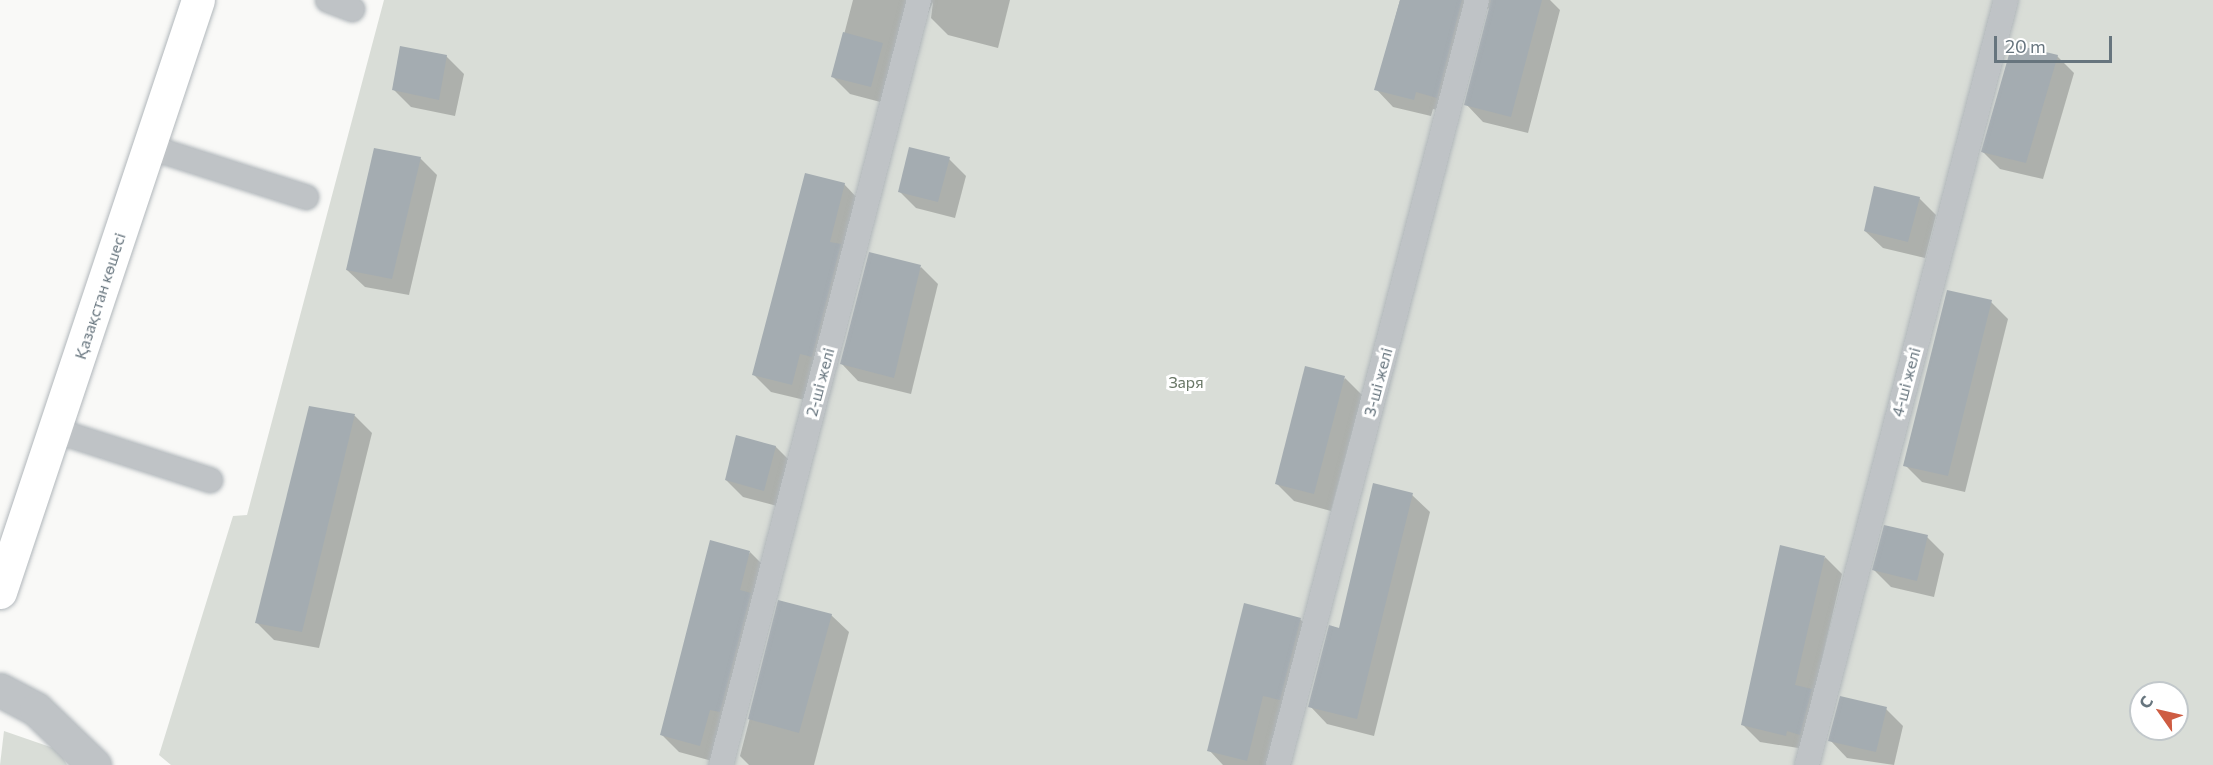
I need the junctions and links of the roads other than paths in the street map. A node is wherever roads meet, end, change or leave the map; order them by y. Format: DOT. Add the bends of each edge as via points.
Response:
graph roads {
  1 [pos="328,0"];
  2 [pos="919,0"];
  3 [pos="1477,0"];
  4 [pos="2006,0"];
  5 [pos="192,3"];
  6 [pos="352,9"];
  7 [pos="149,147"];
  8 [pos="306,197"];
  9 [pos="57,431"];
  10 [pos="210,480"];
  11 [pos="0,592"];
  12 [pos="0,690"];
  13 [pos="94,765"];
  14 [pos="722,765"];
  15 [pos="1278,765"];
  16 [pos="1806,765"];
  1 -- 6 [label="lane"];
  2 -- 14 [label="lane, 2-ші желі"];
  3 -- 15 [label="lane, 3-ші желі"];
  4 -- 16 [label="lane, 4-ші желі"];
  5 -- 7 [label="street, Қазақстан көшесі"];
  7 -- 8 [label="lane"];
  7 -- 9 [label="street, Қазақстан көшесі"];
  9 -- 10 [label="lane"];
  9 -- 11 [label="street, Қазақстан көшесі"];
  12 -- 13 [label="street" via="36,709"];
}
